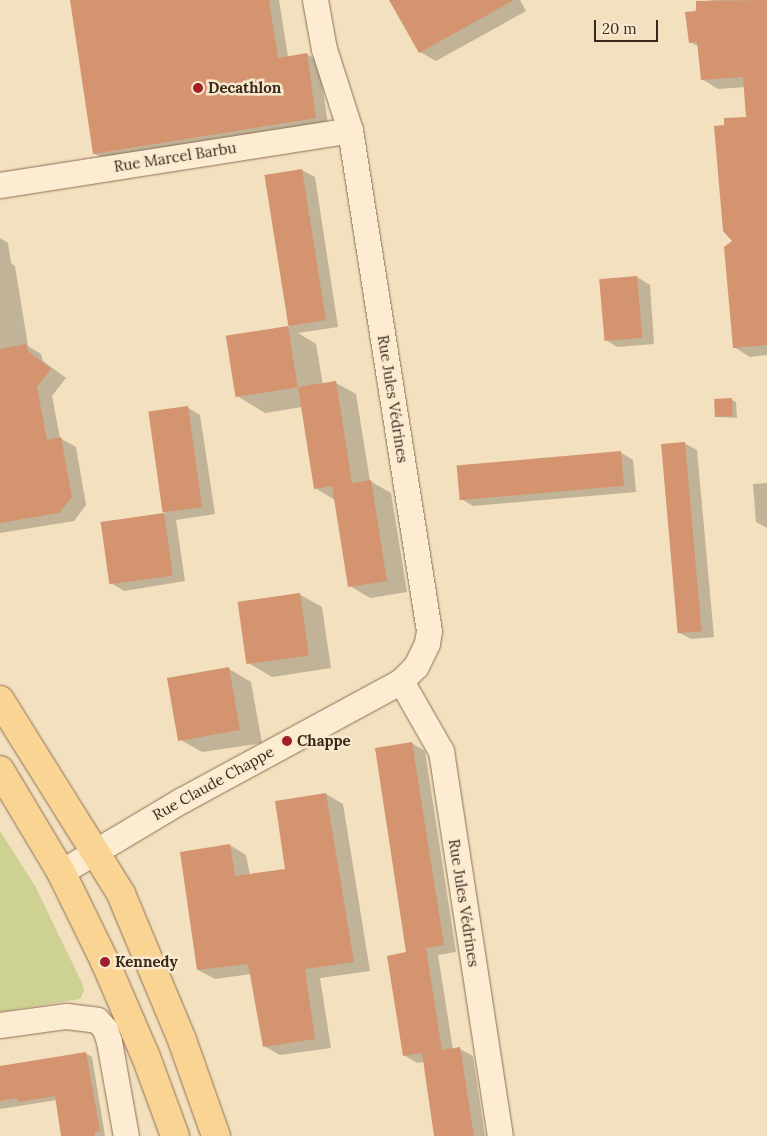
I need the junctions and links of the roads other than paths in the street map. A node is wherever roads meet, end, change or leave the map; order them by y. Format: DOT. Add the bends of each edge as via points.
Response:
graph roads {
  1 [pos="315,0"];
  2 [pos="350,130"];
  3 [pos="0,185"];
  4 [pos="408,673"];
  5 [pos="0,700"];
  6 [pos="0,770"];
  7 [pos="96,851"];
  8 [pos="61,872"];
  9 [pos="123,1003"];
  10 [pos="97,1020"];
  11 [pos="0,1026"];
  12 [pos="146,1057"];
  13 [pos="114,1067"];
  14 [pos="126,1136"];
  15 [pos="175,1136"];
  16 [pos="216,1136"];
  17 [pos="500,1136"];
  1 -- 2 [label="street, Rue Jules Védrines" via="324,49"];
  2 -- 3 [label="street, Rue Marcel Barbu"];
  2 -- 4 [label="street, Rue Jules Védrines" via="429,630 424,655"];
  4 -- 7 [label="street, Rue Claude Chappe"];
  4 -- 17 [label="street, Rue Jules Védrines" via="441,751"];
  5 -- 7 [label="main road"];
  6 -- 8 [label="main road"];
  7 -- 8 [label="street, Rue Claude Chappe"];
  7 -- 16 [label="main road" via="120,894"];
  8 -- 9 [label="main road"];
  9 -- 10 [label="street"];
  9 -- 12 [label="main road"];
  10 -- 11 [label="street" via="66,1016"];
  10 -- 13 [label="street" via="105,1029"];
  12 -- 13 [label="street"];
  12 -- 15 [label="main road"];
  13 -- 14 [label="street"];
}
